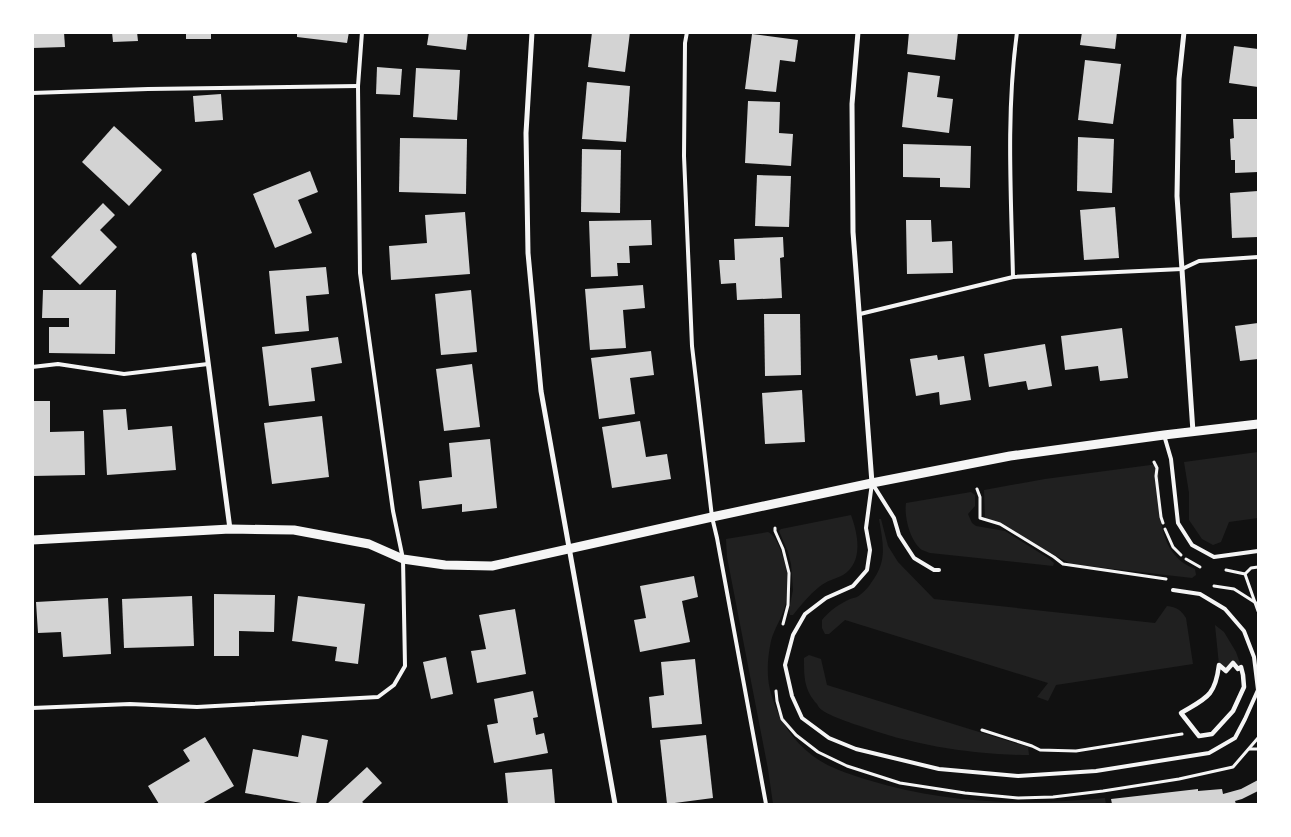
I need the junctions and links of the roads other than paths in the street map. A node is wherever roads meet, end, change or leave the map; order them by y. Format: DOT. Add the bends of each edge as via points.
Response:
graph roads {
  1 [pos="362,32"];
  2 [pos="532,32"];
  3 [pos="686,32"];
  4 [pos="858,32"];
  5 [pos="1017,32"];
  6 [pos="1184,32"];
  7 [pos="358,86"];
  8 [pos="32,93"];
  9 [pos="194,254"];
  10 [pos="1258,257"];
  11 [pos="1182,269"];
  12 [pos="1013,277"];
  13 [pos="860,314"];
  14 [pos="208,364"];
  15 [pos="32,367"];
  16 [pos="1258,424"];
  17 [pos="1192,432"];
  18 [pos="1164,435"];
  19 [pos="872,482"];
  20 [pos="712,516"];
  21 [pos="230,529"];
  22 [pos="32,540"];
  23 [pos="569,549"];
  24 [pos="1258,551"];
  25 [pos="403,560"];
  26 [pos="939,570"];
  27 [pos="1173,590"];
  28 [pos="32,708"];
  29 [pos="1194,730"];
  30 [pos="615,804"];
  31 [pos="766,804"];
  1 -- 7 [label="lane"];
  2 -- 23 [label="street" via="526,133 528,253 541,391"];
  3 -- 20 [label="lane" via="684,156 692,346"];
  4 -- 13 [label="street" via="852,104 853,232"];
  5 -- 12 [label="lane" via="1009,140"];
  6 -- 11 [label="street" via="1179,79 1177,196"];
  7 -- 8 [label="lane"];
  7 -- 25 [label="lane" via="360,273 393,511"];
  9 -- 14 [label="street"];
  10 -- 11 [label="lane" via="1199,262"];
  11 -- 12 [label="lane"];
  11 -- 17 [label="street"];
  12 -- 13 [label="lane"];
  13 -- 19 [label="street"];
  14 -- 15 [label="lane" via="124,374 58,364"];
  14 -- 21 [label="street"];
  16 -- 17 [label="street"];
  17 -- 18 [label="street"];
  18 -- 19 [label="street" via="1010,456"];
  18 -- 24 [label="lane" via="1171,459 1178,523 1192,545 1214,557"];
  19 -- 20 [label="street"];
  19 -- 26 [label="lane" via="914,558"];
  19 -- 27 [label="lane" via="866,528 870,550 867,570 853,586 826,598 805,614 793,635 785,665 792,696 802,718 829,738 856,748 939,769 1018,776 1096,771 1209,753 1235,738 1245,719 1258,690 1254,657 1244,631 1225,609 1200,594"];
  20 -- 23 [label="street"];
  20 -- 31 [label="lane"];
  21 -- 22 [label="street"];
  21 -- 25 [label="street" via="294,530 369,544"];
  23 -- 25 [label="street" via="492,566"];
  23 -- 30 [label="street"];
  25 -- 28 [label="lane" via="405,666 394,685 378,697 198,707 130,704"];
  29 -- 29 [label="street" via="1199,736 1212,734 1233,711 1244,686 1241,666 1238,669 1233,663 1226,671 1219,665 1215,685 1208,697 1181,713"];
}
